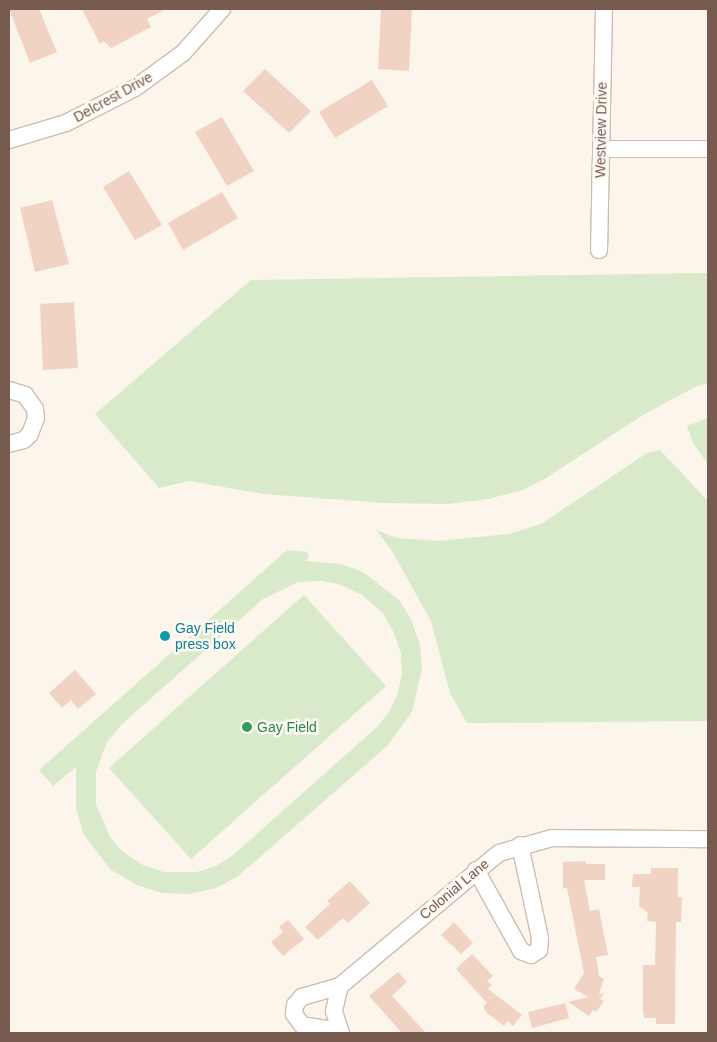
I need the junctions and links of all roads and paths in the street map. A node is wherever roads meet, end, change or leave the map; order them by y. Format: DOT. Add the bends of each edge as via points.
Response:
graph roads {
  1 [pos="222,9"];
  2 [pos="604,9"];
  3 [pos="9,140"];
  4 [pos="601,149"];
  5 [pos="708,149"];
  6 [pos="598,250"];
  7 [pos="9,390"];
  8 [pos="9,444"];
  9 [pos="708,839"];
  10 [pos="520,845"];
  11 [pos="476,870"];
  12 [pos="340,986"];
  13 [pos="340,1032"];
  1 -- 3 [label="street, Delcrest Drive" via="184,53 135,88 66,123"];
  2 -- 4 [label="street, Westview Drive"];
  4 -- 5 [label="street"];
  4 -- 6 [label="street, Westview Drive"];
  7 -- 8 [label="street" via="25,395 35,409 36,418 24,440"];
  9 -- 10 [label="street, Colonial Lane" via="552,838"];
  10 -- 11 [label="street, Colonial Lane" via="499,853"];
  10 -- 11 [label="street" via="540,938 539,950 531,955 521,951"];
  11 -- 12 [label="street, Colonial Lane"];
  12 -- 13 [label="street, Colonial Lane" via="334,1011"];
  12 -- 13 [label="street, Colonial Lane" via="302,996 295,1005 294,1014 302,1025"];
}
